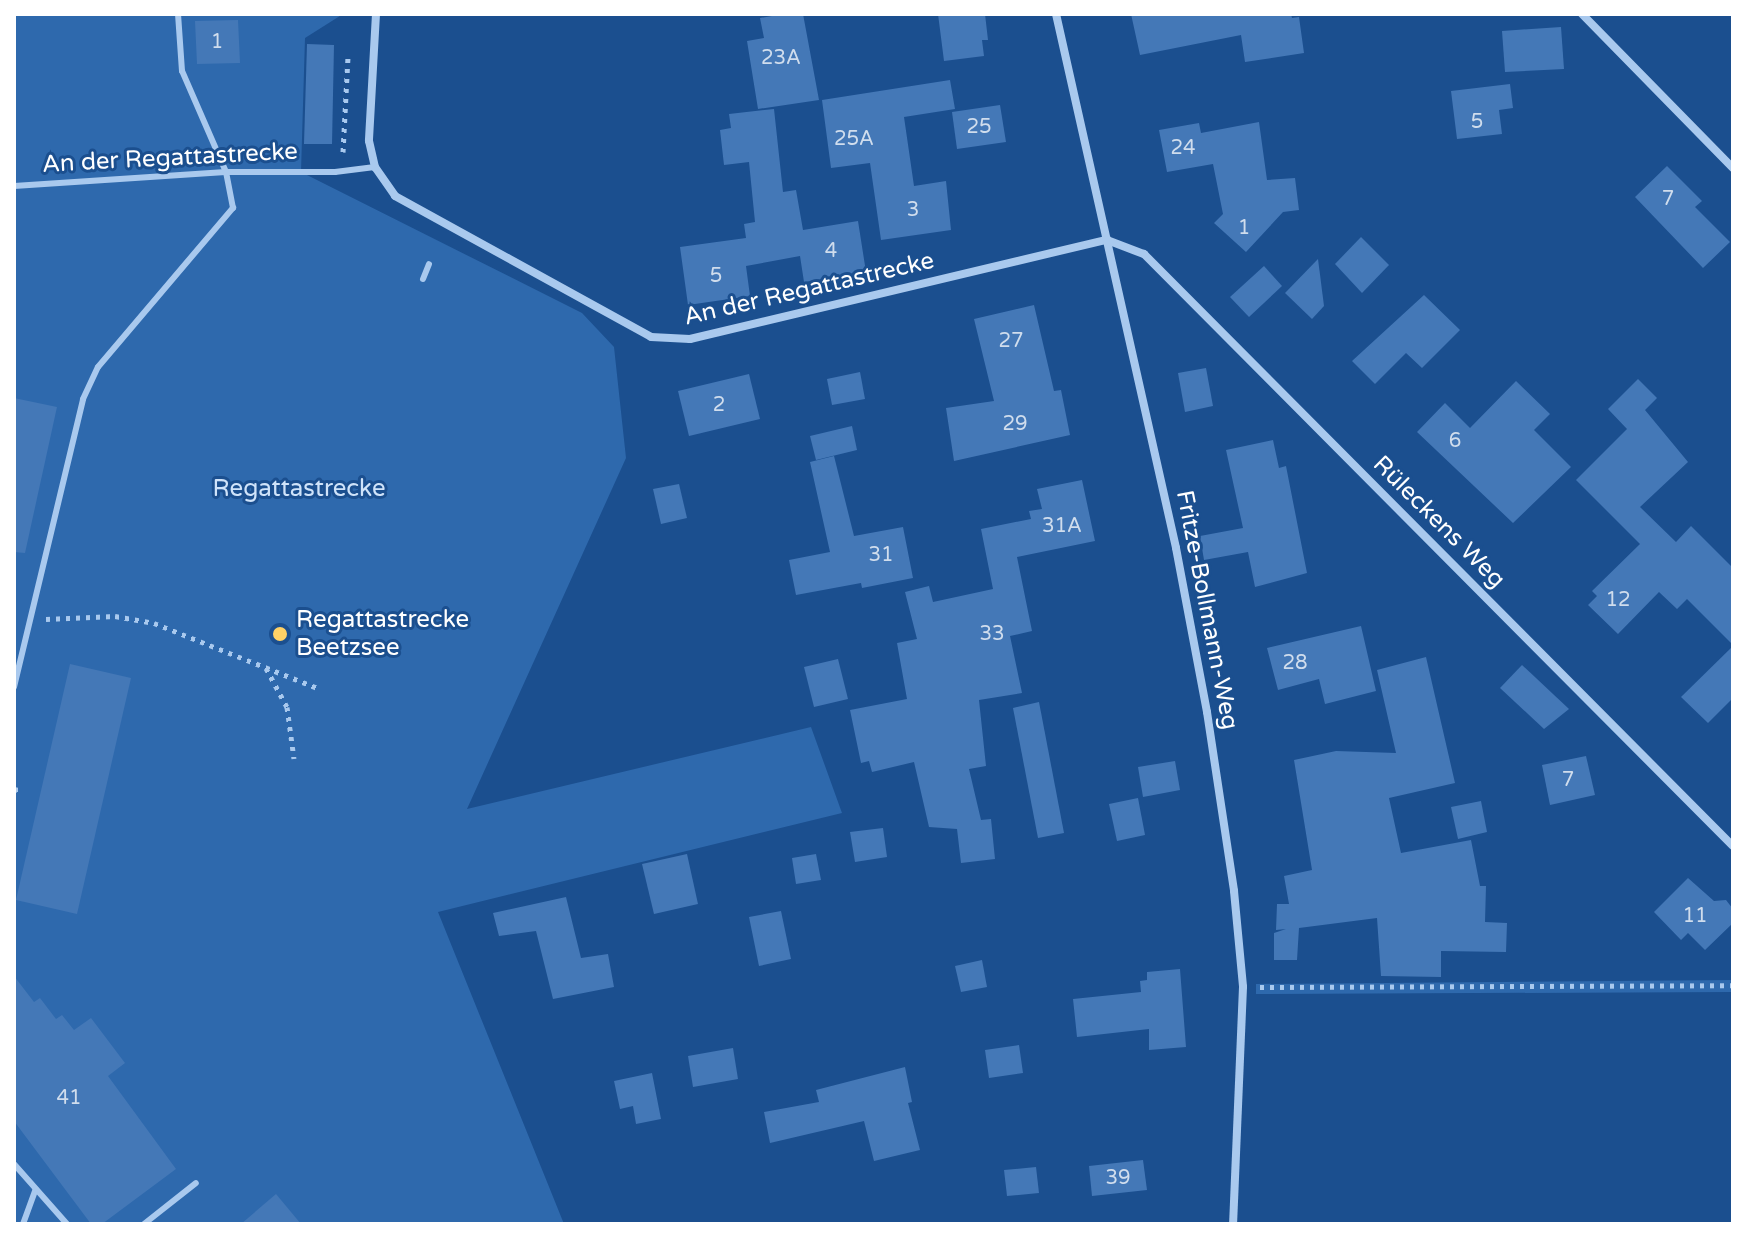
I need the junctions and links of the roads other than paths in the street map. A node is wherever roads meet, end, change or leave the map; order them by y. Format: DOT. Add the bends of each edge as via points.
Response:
graph roads {
  1 [pos="178,14"];
  2 [pos="376,14"];
  3 [pos="1056,14"];
  4 [pos="1582,14"];
  5 [pos="375,167"];
  6 [pos="1733,168"];
  7 [pos="226,172"];
  8 [pos="14,186"];
  9 [pos="1107,240"];
  10 [pos="429,264"];
  11 [pos="423,279"];
  12 [pos="14,687"];
  13 [pos="1733,846"];
  14 [pos="14,1164"];
  15 [pos="196,1183"];
  16 [pos="36,1189"];
  17 [pos="23,1224"];
  18 [pos="67,1224"];
  19 [pos="144,1224"];
  20 [pos="1233,1224"];
  1 -- 7 [label="lane" via="182,71"];
  2 -- 5 [label="street, An der Regattastrecke" via="369,141"];
  3 -- 9 [label="street, Fritze-Bollmann-Weg"];
  4 -- 6 [label="street"];
  5 -- 7 [label="lane, An der Regattastrecke"];
  5 -- 9 [label="street, An der Regattastrecke" via="395,196 651,337 690,339"];
  7 -- 8 [label="lane, An der Regattastrecke"];
  7 -- 12 [label="lane" via="233,208 98,367 83,399"];
  9 -- 13 [label="street, Rüleckens Weg" via="1144,254"];
  9 -- 20 [label="street, Fritze-Bollmann-Weg" via="1154,441 1207,712 1234,891 1243,987"];
  10 -- 11 [label="lane"];
  14 -- 16 [label="lane"];
  15 -- 19 [label="lane"];
  16 -- 17 [label="lane"];
  16 -- 18 [label="lane"];
}
